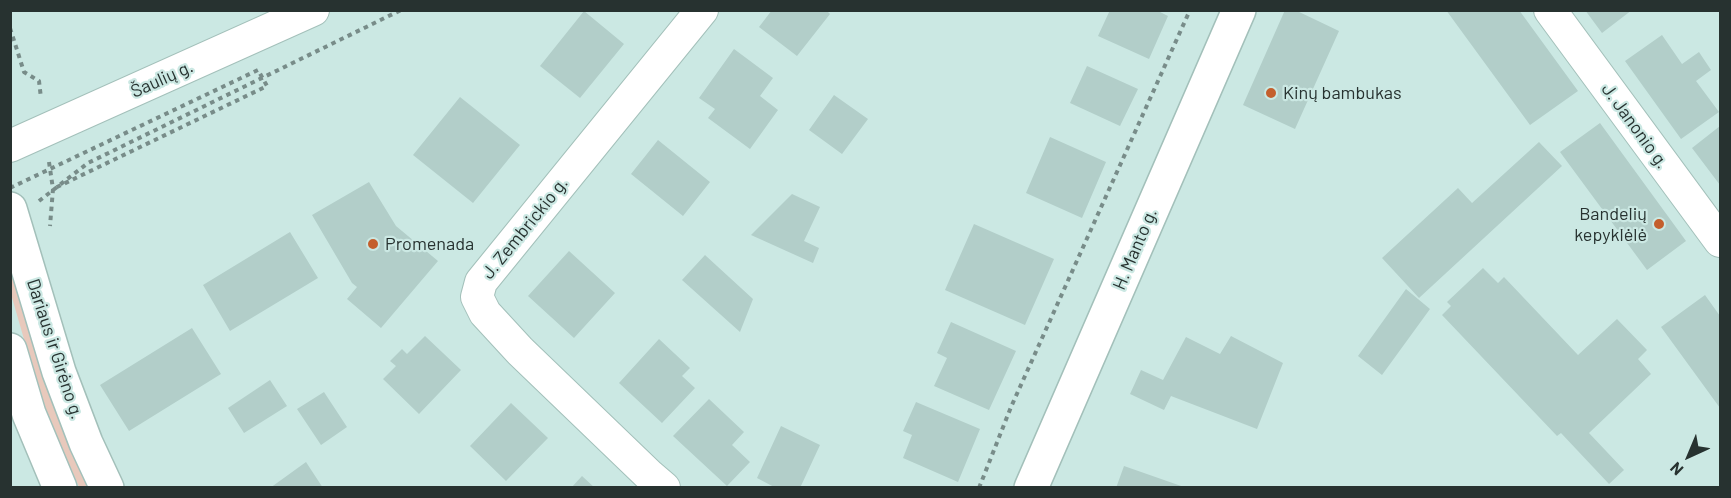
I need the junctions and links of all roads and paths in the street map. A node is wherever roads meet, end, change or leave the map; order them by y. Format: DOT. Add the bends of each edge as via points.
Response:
graph roads {
  1 [pos="313,10"];
  2 [pos="401,10"];
  3 [pos="702,10"];
  4 [pos="1190,10"];
  5 [pos="1239,10"];
  6 [pos="1550,10"];
  7 [pos="10,28"];
  8 [pos="24,72"];
  9 [pos="10,146"];
  10 [pos="10,189"];
  11 [pos="10,208"];
  12 [pos="1720,241"];
  13 [pos="10,350"];
  14 [pos="60,488"];
  15 [pos="107,488"];
  16 [pos="664,488"];
  17 [pos="979,488"];
  18 [pos="1031,488"];
  1 -- 9 [label="street, Šaulių g."];
  2 -- 10 [label="path, bridge" via="88,163 53,189 267,86 258,70"];
  3 -- 16 [label="street, J. Zembrickio g." via="481,282 477,297 485,313 520,351"];
  4 -- 17 [label="path" via="1011,407"];
  5 -- 18 [label="main road, H. Manto g."];
  6 -- 12 [label="street, J. Janonio g."];
  7 -- 8 [label="path"];
  11 -- 15 [label="main road, Dariaus ir Girėno g." via="60,372"];
  13 -- 14 [label="main road" via="29,414"];
}
